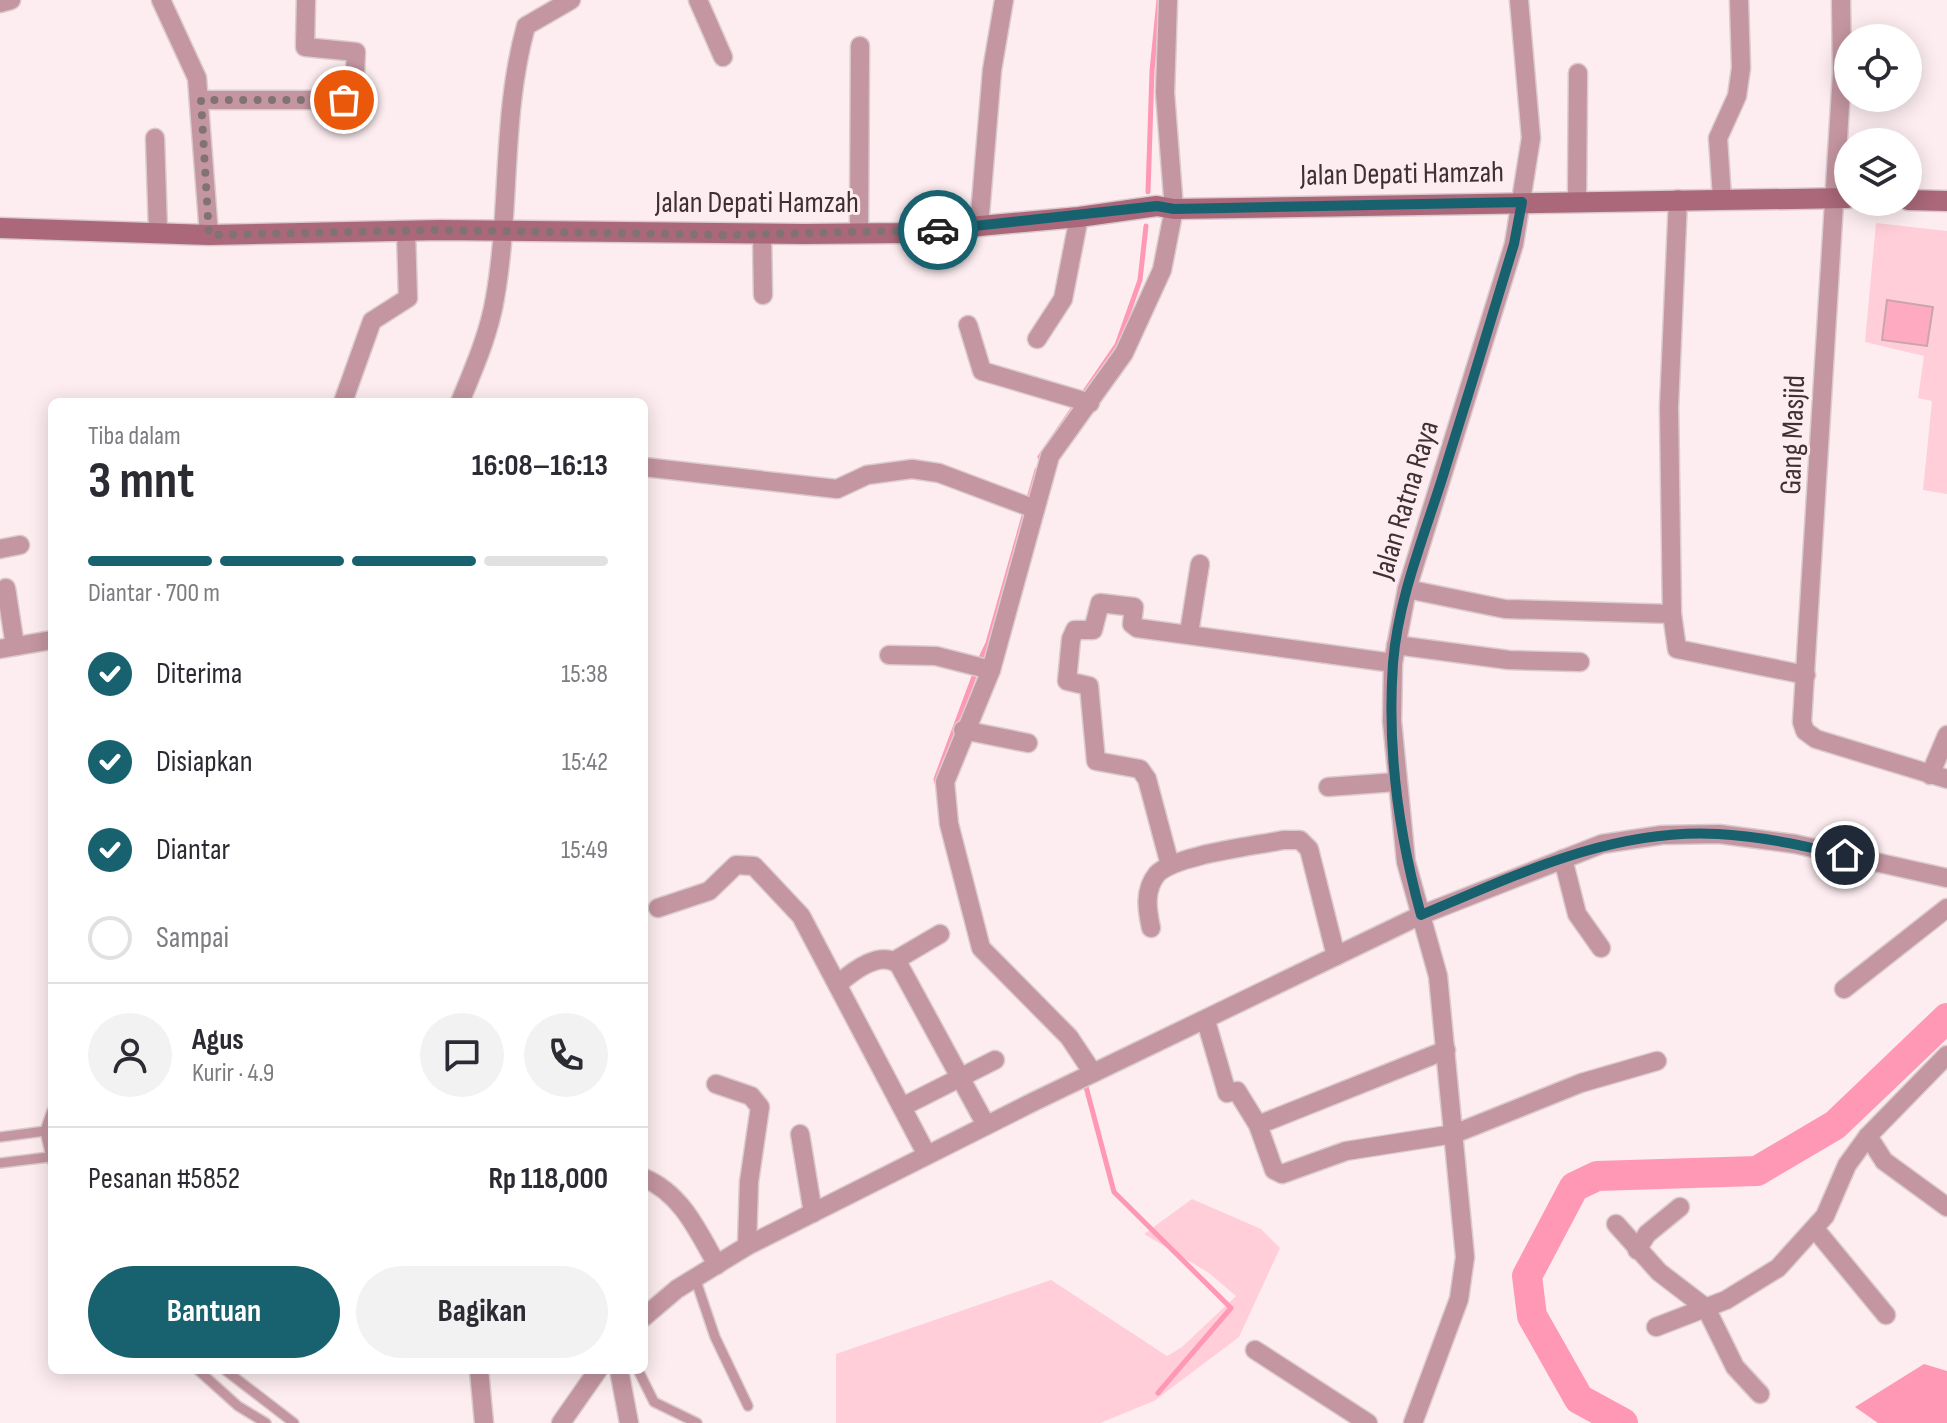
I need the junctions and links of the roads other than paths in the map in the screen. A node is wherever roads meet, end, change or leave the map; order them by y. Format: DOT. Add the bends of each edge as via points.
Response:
graph roads {
  1 [pos="11,0"];
  2 [pos="161,0"];
  3 [pos="306,0"];
  4 [pos="571,0"];
  5 [pos="698,0"];
  6 [pos="1004,0"];
  7 [pos="1168,0"];
  8 [pos="1519,0"];
  9 [pos="1739,0"];
  10 [pos="1841,0"];
  11 [pos="0,3"];
  12 [pos="860,46"];
  13 [pos="723,57"];
  14 [pos="1578,73"];
  15 [pos="201,100"];
  16 [pos="1841,128"];
  17 [pos="155,138"];
  18 [pos="1722,198"];
  19 [pos="1834,198"];
  20 [pos="1678,199"];
  21 [pos="1577,200"];
  22 [pos="1922,200"];
  23 [pos="1947,201"];
  24 [pos="1522,202"];
  25 [pos="1174,209"];
  26 [pos="1839,216"];
  27 [pos="1079,217"];
  28 [pos="979,226"];
  29 [pos="0,228"];
  30 [pos="158,231"];
  31 [pos="406,231"];
  32 [pos="504,231"];
  33 [pos="859,233"];
  34 [pos="762,234"];
  35 [pos="209,235"];
  36 [pos="763,295"];
  37 [pos="968,325"];
  38 [pos="1037,339"];
  39 [pos="344,398"];
  40 [pos="462,398"];
  41 [pos="1079,399"];
  42 [pos="648,467"];
  43 [pos="1032,508"];
  44 [pos="20,545"];
  45 [pos="0,549"];
  46 [pos="1200,564"];
  47 [pos="6,588"];
  48 [pos="1407,589"];
  49 [pos="1672,614"];
  50 [pos="1189,633"];
  51 [pos="48,641"];
  52 [pos="8,648"];
  53 [pos="1395,654"];
  54 [pos="889,655"];
  55 [pos="1580,662"];
  56 [pos="985,669"];
  57 [pos="1806,675"];
  58 [pos="963,730"];
  59 [pos="1947,735"];
  60 [pos="1028,743"];
  61 [pos="1938,777"];
  62 [pos="1396,782"];
  63 [pos="1328,787"];
  64 [pos="1563,859"];
  65 [pos="1170,865"];
  66 [pos="1947,878"];
  67 [pos="658,908"];
  68 [pos="1947,908"];
  69 [pos="1421,915"];
  70 [pos="1151,928"];
  71 [pos="940,934"];
  72 [pos="1601,948"];
  73 [pos="1336,956"];
  74 [pos="894,961"];
  75 [pos="838,984"];
  76 [pos="1844,989"];
  77 [pos="1206,1021"];
  78 [pos="1446,1050"];
  79 [pos="1947,1055"];
  80 [pos="995,1060"];
  81 [pos="1657,1061"];
  82 [pos="958,1077"];
  83 [pos="1082,1078"];
  84 [pos="716,1084"];
  85 [pos="902,1107"];
  86 [pos="48,1122"];
  87 [pos="986,1125"];
  88 [pos="1258,1125"];
  89 [pos="45,1131"];
  90 [pos="800,1134"];
  91 [pos="1454,1134"];
  92 [pos="1868,1136"];
  93 [pos="0,1137"];
  94 [pos="48,1145"];
  95 [pos="927,1155"];
  96 [pos="48,1159"];
  97 [pos="0,1163"];
  98 [pos="648,1180"];
  99 [pos="1680,1207"];
  100 [pos="1947,1207"];
  101 [pos="813,1213"];
  102 [pos="1616,1224"];
  103 [pos="1815,1229"];
  104 [pos="747,1246"];
  105 [pos="1637,1250"];
  106 [pos="717,1265"];
  107 [pos="695,1278"];
  108 [pos="1706,1308"];
  109 [pos="648,1314"];
  110 [pos="1886,1315"];
  111 [pos="1656,1327"];
  112 [pos="1255,1350"];
  113 [pos="202,1374"];
  114 [pos="230,1374"];
  115 [pos="479,1374"];
  116 [pos="595,1374"];
  117 [pos="620,1374"];
  118 [pos="640,1374"];
  119 [pos="1760,1394"];
  120 [pos="748,1406"];
  121 [pos="266,1423"];
  122 [pos="294,1423"];
  123 [pos="484,1423"];
  124 [pos="561,1423"];
  125 [pos="629,1423"];
  126 [pos="697,1423"];
  127 [pos="1368,1423"];
  128 [pos="1413,1423"];
  1 -- 11 [label="street"];
  2 -- 15 [label="street" via="192,64"];
  3 -- 15 [label="street" via="305,47 356,52 354,97"];
  4 -- 32 [label="street" via="526,26 510,91"];
  5 -- 13 [label="street"];
  6 -- 28 [label="street" via="992,70"];
  7 -- 25 [label="street" via="1165,93"];
  8 -- 24 [label="street, Jalan Ratna Raya" via="1531,138"];
  9 -- 18 [label="street" via="1737,96 1718,138"];
  10 -- 16 [label="street, Gang Masjid"];
  12 -- 33 [label="street"];
  14 -- 21 [label="street"];
  15 -- 35 [label="street"];
  17 -- 30 [label="street"];
  18 -- 19 [label="main road, Jalan Depati Hamzah"];
  18 -- 20 [label="main road, Jalan Depati Hamzah"];
  20 -- 21 [label="main road, Jalan Depati Hamzah"];
  20 -- 49 [label="street" via="1669,407"];
  21 -- 24 [label="main road, Jalan Depati Hamzah"];
  22 -- 23 [label="main road"];
  24 -- 25 [label="main road, Jalan Depati Hamzah"];
  24 -- 48 [label="street, Jalan Ratna Raya" via="1514,244"];
  25 -- 27 [label="main road, Jalan Depati Hamzah" via="1157,206"];
  25 -- 41 [label="street" via="1162,270 1124,353"];
  26 -- 57 [label="street, Gang Masjid"];
  27 -- 28 [label="main road, Jalan Depati Hamzah"];
  27 -- 38 [label="street" via="1063,299"];
  28 -- 33 [label="main road, Jalan Depati Hamzah"];
  29 -- 30 [label="main road, Jalan Depati Hamzah"];
  30 -- 35 [label="main road, Jalan Depati Hamzah"];
  31 -- 32 [label="main road, Jalan Depati Hamzah"];
  31 -- 35 [label="main road, Jalan Depati Hamzah"];
  31 -- 39 [label="street" via="408,298 372,321"];
  32 -- 34 [label="main road, Jalan Depati Hamzah"];
  32 -- 40 [label="street" via="490,322"];
  33 -- 34 [label="main road, Jalan Depati Hamzah"];
  34 -- 36 [label="street"];
  37 -- 41 [label="street" via="982,371"];
  41 -- 43 [label="street"];
  42 -- 43 [label="street" via="837,489 867,475 912,469 939,473"];
  43 -- 56 [label="street"];
  44 -- 45 [label="street"];
  46 -- 50 [label="street"];
  47 -- 52 [label="street"];
  48 -- 49 [label="street" via="1505,609"];
  48 -- 53 [label="street, Jalan Ratna Raya"];
  49 -- 57 [label="street" via="1677,649"];
  50 -- 53 [label="street"];
  50 -- 65 [label="street" via="1137,628 1132,624 1134,607 1100,603 1093,630 1075,630 1071,639 1067,681 1089,686 1096,761 1140,769 1147,779"];
  51 -- 52 [label="street"];
  53 -- 55 [label="street"];
  53 -- 62 [label="street, Jalan Ratna Raya"];
  54 -- 56 [label="street" via="936,656"];
  56 -- 58 [label="street"];
  57 -- 61 [label="street, Gang Masjid" via="1805,731"];
  58 -- 60 [label="street"];
  58 -- 83 [label="street" via="949,766 945,796 978,938 1069,1037"];
  59 -- 61 [label="street"];
  62 -- 63 [label="street"];
  62 -- 69 [label="street, Jalan Ratna Raya" via="1406,862"];
  64 -- 66 [label="street" via="1631,838 1719,834 1795,844"];
  64 -- 69 [label="street"];
  64 -- 72 [label="street" via="1577,914"];
  65 -- 70 [label="street" via="1157,874 1146,902"];
  65 -- 73 [label="street" via="1300,840 1309,849"];
  67 -- 75 [label="street" via="709,891 736,865 754,866 794,906"];
  68 -- 76 [label="street"];
  69 -- 73 [label="street"];
  69 -- 78 [label="street, Jalan Ratna Raya" via="1438,976"];
  71 -- 74 [label="street"];
  73 -- 77 [label="street"];
  74 -- 75 [label="street" via="865,965"];
  74 -- 82 [label="street"];
  75 -- 85 [label="street"];
  77 -- 83 [label="street"];
  77 -- 88 [label="street" via="1227,1093 1237,1091"];
  78 -- 88 [label="street"];
  78 -- 91 [label="street, Jalan Ratna Raya"];
  79 -- 92 [label="street"];
  80 -- 82 [label="street"];
  81 -- 91 [label="street" via="1581,1083"];
  82 -- 85 [label="street"];
  82 -- 87 [label="street"];
  83 -- 87 [label="street"];
  84 -- 104 [label="street" via="751,1096 760,1107"];
  85 -- 95 [label="street"];
  86 -- 89 [label="lane"];
  87 -- 95 [label="street"];
  88 -- 91 [label="street" via="1274,1170 1282,1174 1346,1151"];
  89 -- 93 [label="lane"];
  89 -- 94 [label="lane"];
  90 -- 101 [label="street"];
  91 -- 128 [label="street, Jalan Ratna Raya" via="1465,1237 1463,1271 1459,1299"];
  92 -- 100 [label="street" via="1884,1161"];
  92 -- 103 [label="street"];
  95 -- 101 [label="street"];
  96 -- 97 [label="lane"];
  98 -- 106 [label="street" via="675,1198"];
  99 -- 105 [label="street" via="1647,1234"];
  101 -- 104 [label="street"];
  102 -- 105 [label="street"];
  103 -- 108 [label="street" via="1778,1268"];
  103 -- 110 [label="street"];
  104 -- 106 [label="street"];
  105 -- 108 [label="street"];
  106 -- 107 [label="street"];
  107 -- 109 [label="street"];
  107 -- 120 [label="lane" via="715,1337"];
  108 -- 111 [label="street"];
  108 -- 119 [label="street" via="1735,1367"];
  112 -- 127 [label="street"];
  113 -- 121 [label="lane"];
  114 -- 122 [label="lane"];
  115 -- 123 [label="street"];
  116 -- 124 [label="street"];
  117 -- 125 [label="street"];
  118 -- 126 [label="lane" via="654,1402"];
}
